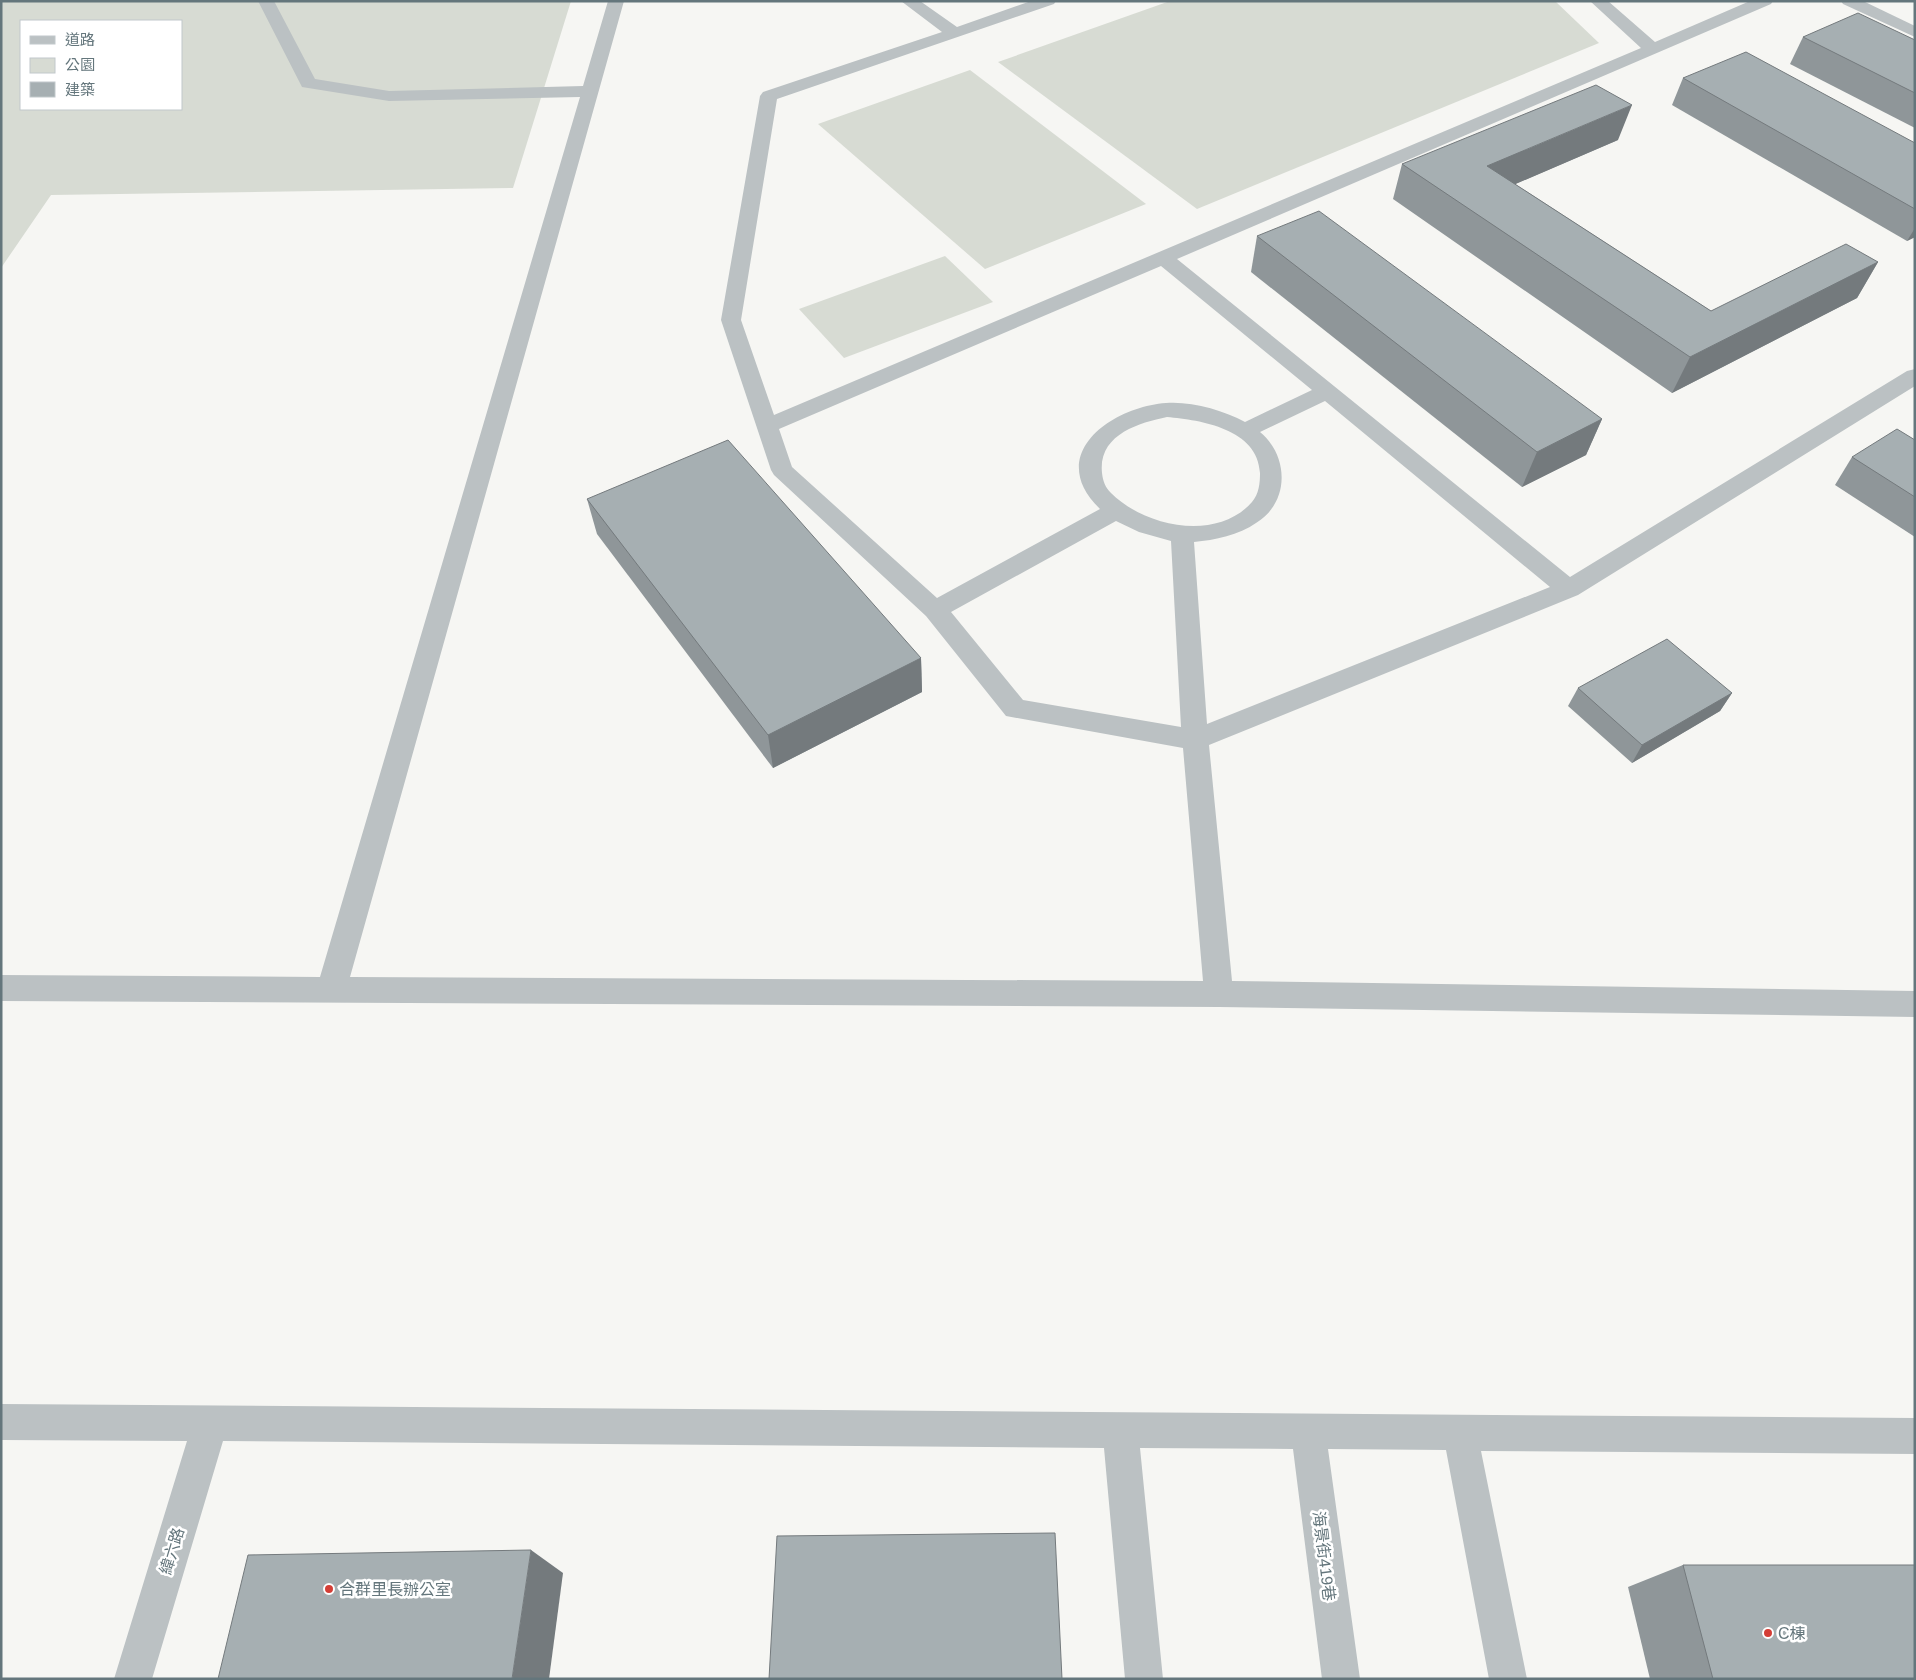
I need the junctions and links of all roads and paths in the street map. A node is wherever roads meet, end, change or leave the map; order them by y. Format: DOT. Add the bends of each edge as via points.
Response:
graph roads {
  1 [pos="266,1"];
  2 [pos="616,1"];
  3 [pos="908,1"];
  4 [pos="1048,1"];
  5 [pos="1598,1"];
  6 [pos="1765,1"];
  7 [pos="1849,1"];
  8 [pos="1915,32"];
  9 [pos="955,33"];
  10 [pos="1653,48"];
  11 [pos="590,91"];
  12 [pos="1164,257"];
  13 [pos="1915,376"];
  14 [pos="1327,391"];
  15 [pos="767,426"];
  16 [pos="1244,431"];
  17 [pos="1115,512"];
  18 [pos="1182,534"];
  19 [pos="1569,589"];
  20 [pos="935,610"];
  21 [pos="1195,740"];
  22 [pos="1,988"];
  23 [pos="331,991"];
  24 [pos="1219,994"];
  25 [pos="1915,1004"];
  26 [pos="1,1422"];
  27 [pos="210,1424"];
  28 [pos="1120,1430"];
  29 [pos="1308,1432"];
  30 [pos="1460,1433"];
  31 [pos="1915,1436"];
  32 [pos="133,1679"];
  33 [pos="1144,1679"];
  34 [pos="1340,1679"];
  35 [pos="1508,1679"];
  1 -- 11 [label="street" via="308,82 389,96"];
  2 -- 11 [label="street"];
  3 -- 9 [label="street"];
  4 -- 9 [label="street"];
  5 -- 10 [label="street"];
  6 -- 10 [label="street"];
  7 -- 8 [label="street"];
  9 -- 15 [label="street" via="769,96 731,320"];
  10 -- 12 [label="street"];
  11 -- 23 [label="street"];
  12 -- 14 [label="street"];
  12 -- 15 [label="street"];
  13 -- 19 [label="street"];
  14 -- 16 [label="street"];
  14 -- 19 [label="street"];
  15 -- 20 [label="street" via="782,470"];
  16 -- 17 [label="street" via="1203,414 1167,410 1140,415 1118,424 1101,438 1091,456 1091,475 1099,494"];
  16 -- 18 [label="street" via="1262,448 1272,468 1272,489 1261,508 1241,523 1214,532"];
  17 -- 18 [label="street" via="1142,526"];
  17 -- 20 [label="street"];
  18 -- 21 [label="street"];
  19 -- 21 [label="street"];
  20 -- 21 [label="street" via="1016,709"];
  21 -- 24 [label="street"];
  22 -- 23 [label="street"];
  23 -- 24 [label="street"];
  24 -- 25 [label="street"];
  26 -- 27 [label="street"];
  27 -- 28 [label="street"];
  27 -- 32 [label="street, 緯六路"];
  28 -- 29 [label="street"];
  28 -- 33 [label="street"];
  29 -- 30 [label="street"];
  29 -- 34 [label="street, 海景街419巷"];
  30 -- 31 [label="street"];
  30 -- 35 [label="street"];
}
